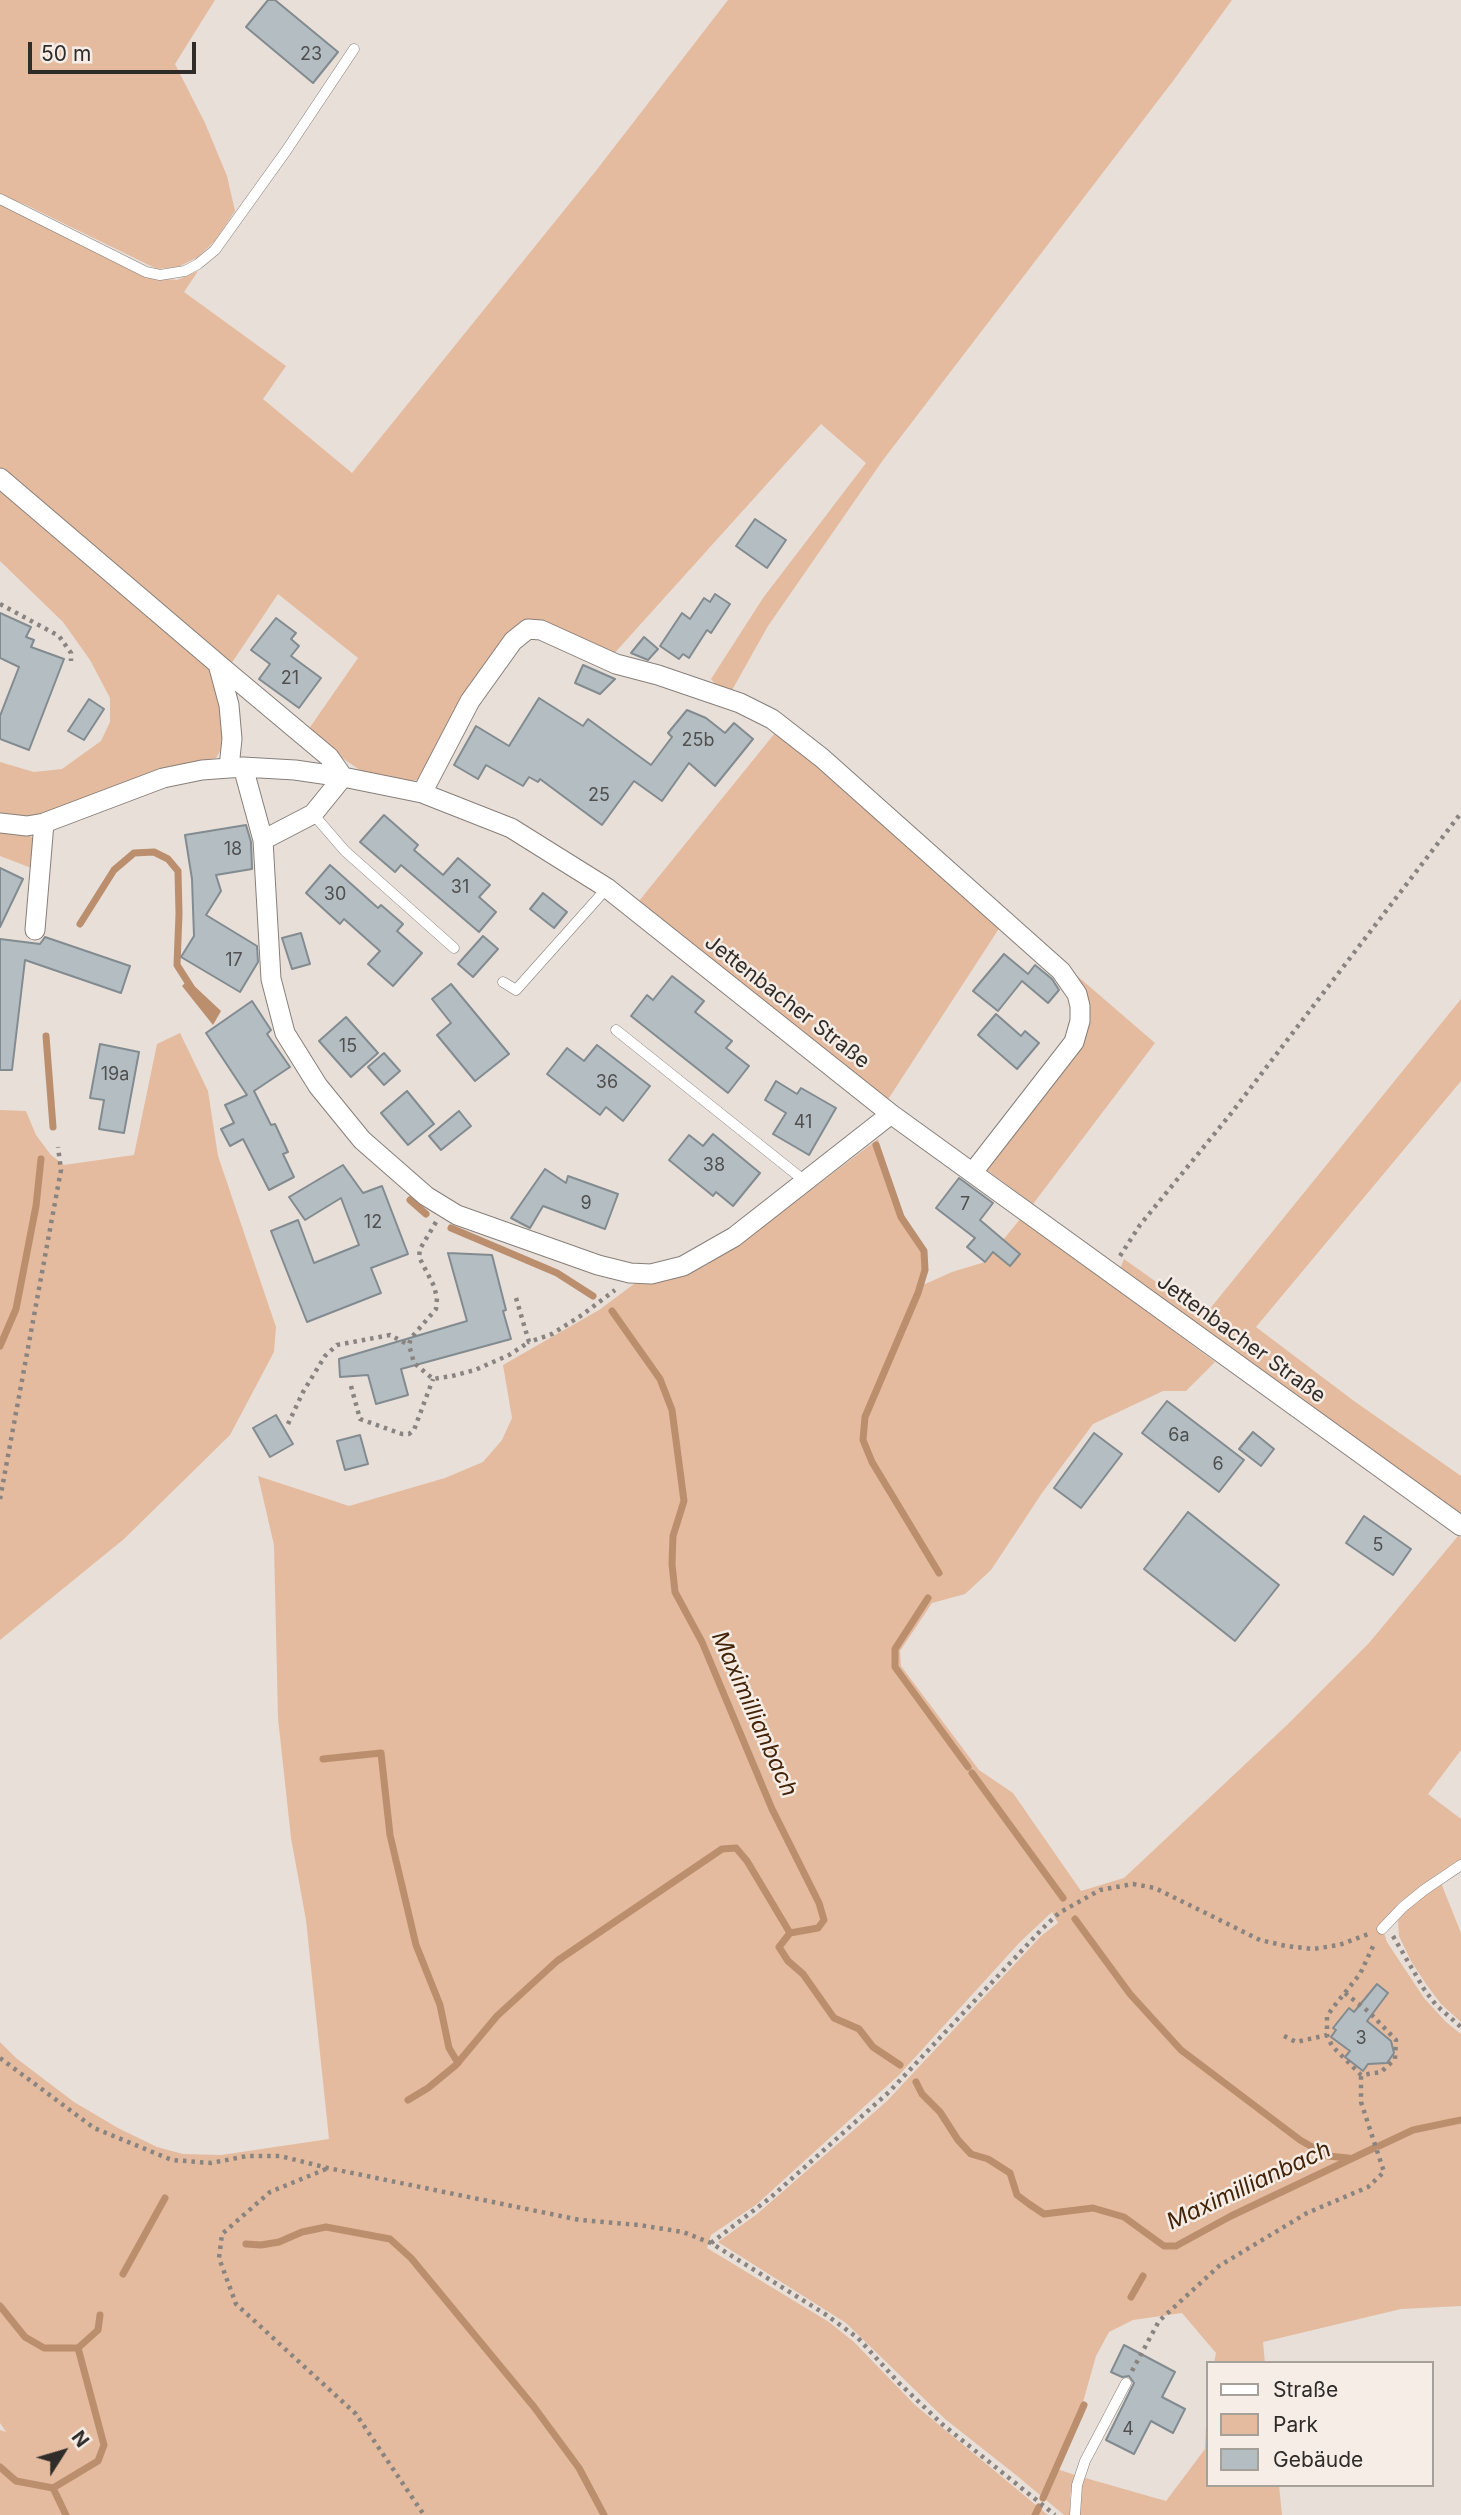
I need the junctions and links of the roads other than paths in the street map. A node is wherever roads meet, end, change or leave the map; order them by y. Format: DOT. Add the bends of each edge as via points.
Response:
graph roads {
  1 [pos="354,48"];
  2 [pos="0,199"];
  3 [pos="0,478"];
  4 [pos="218,664"];
  5 [pos="236,767"];
  6 [pos="343,777"];
  7 [pos="422,793"];
  8 [pos="313,814"];
  9 [pos="0,823"];
  10 [pos="44,823"];
  11 [pos="263,841"];
  12 [pos="607,888"];
  13 [pos="35,930"];
  14 [pos="454,948"];
  15 [pos="503,982"];
  16 [pos="616,1030"];
  17 [pos="891,1114"];
  18 [pos="973,1172"];
  19 [pos="807,1183"];
  20 [pos="1461,1526"];
  21 [pos="1461,1865"];
  22 [pos="1385,1925"];
  23 [pos="1126,2383"];
  24 [pos="1075,2515"];
  1 -- 2 [label="lane" via="215,250 186,271 146,272"];
  3 -- 4 [label="street"];
  4 -- 5 [label="street"];
  4 -- 6 [label="street" via="329,757"];
  5 -- 6 [label="street, Jettenbacher Straße"];
  5 -- 10 [label="street, Jettenbacher Straße" via="163,778"];
  5 -- 11 [label="street"];
  6 -- 7 [label="street, Jettenbacher Straße"];
  6 -- 8 [label="street"];
  7 -- 12 [label="street, Jettenbacher Straße" via="511,828"];
  7 -- 18 [label="street" via="470,701 513,641 528,629 541,630 616,664 740,703 772,719 1061,971 1077,994 1080,1021 1074,1042"];
  8 -- 11 [label="street"];
  8 -- 14 [label="lane" via="345,851"];
  9 -- 10 [label="street, Jettenbacher Straße"];
  10 -- 13 [label="street"];
  11 -- 19 [label="street" via="271,979 285,1033 318,1086 362,1140 415,1188 446,1208 511,1236 629,1273 651,1273 683,1266 711,1252"];
  12 -- 15 [label="lane" via="516,989"];
  12 -- 17 [label="street, Jettenbacher Straße"];
  16 -- 19 [label="lane"];
  17 -- 18 [label="street, Jettenbacher Straße"];
  17 -- 19 [label="street"];
  18 -- 20 [label="street, Jettenbacher Straße"];
  21 -- 22 [label="lane"];
  23 -- 24 [label="lane" via="1085,2460"];
}
